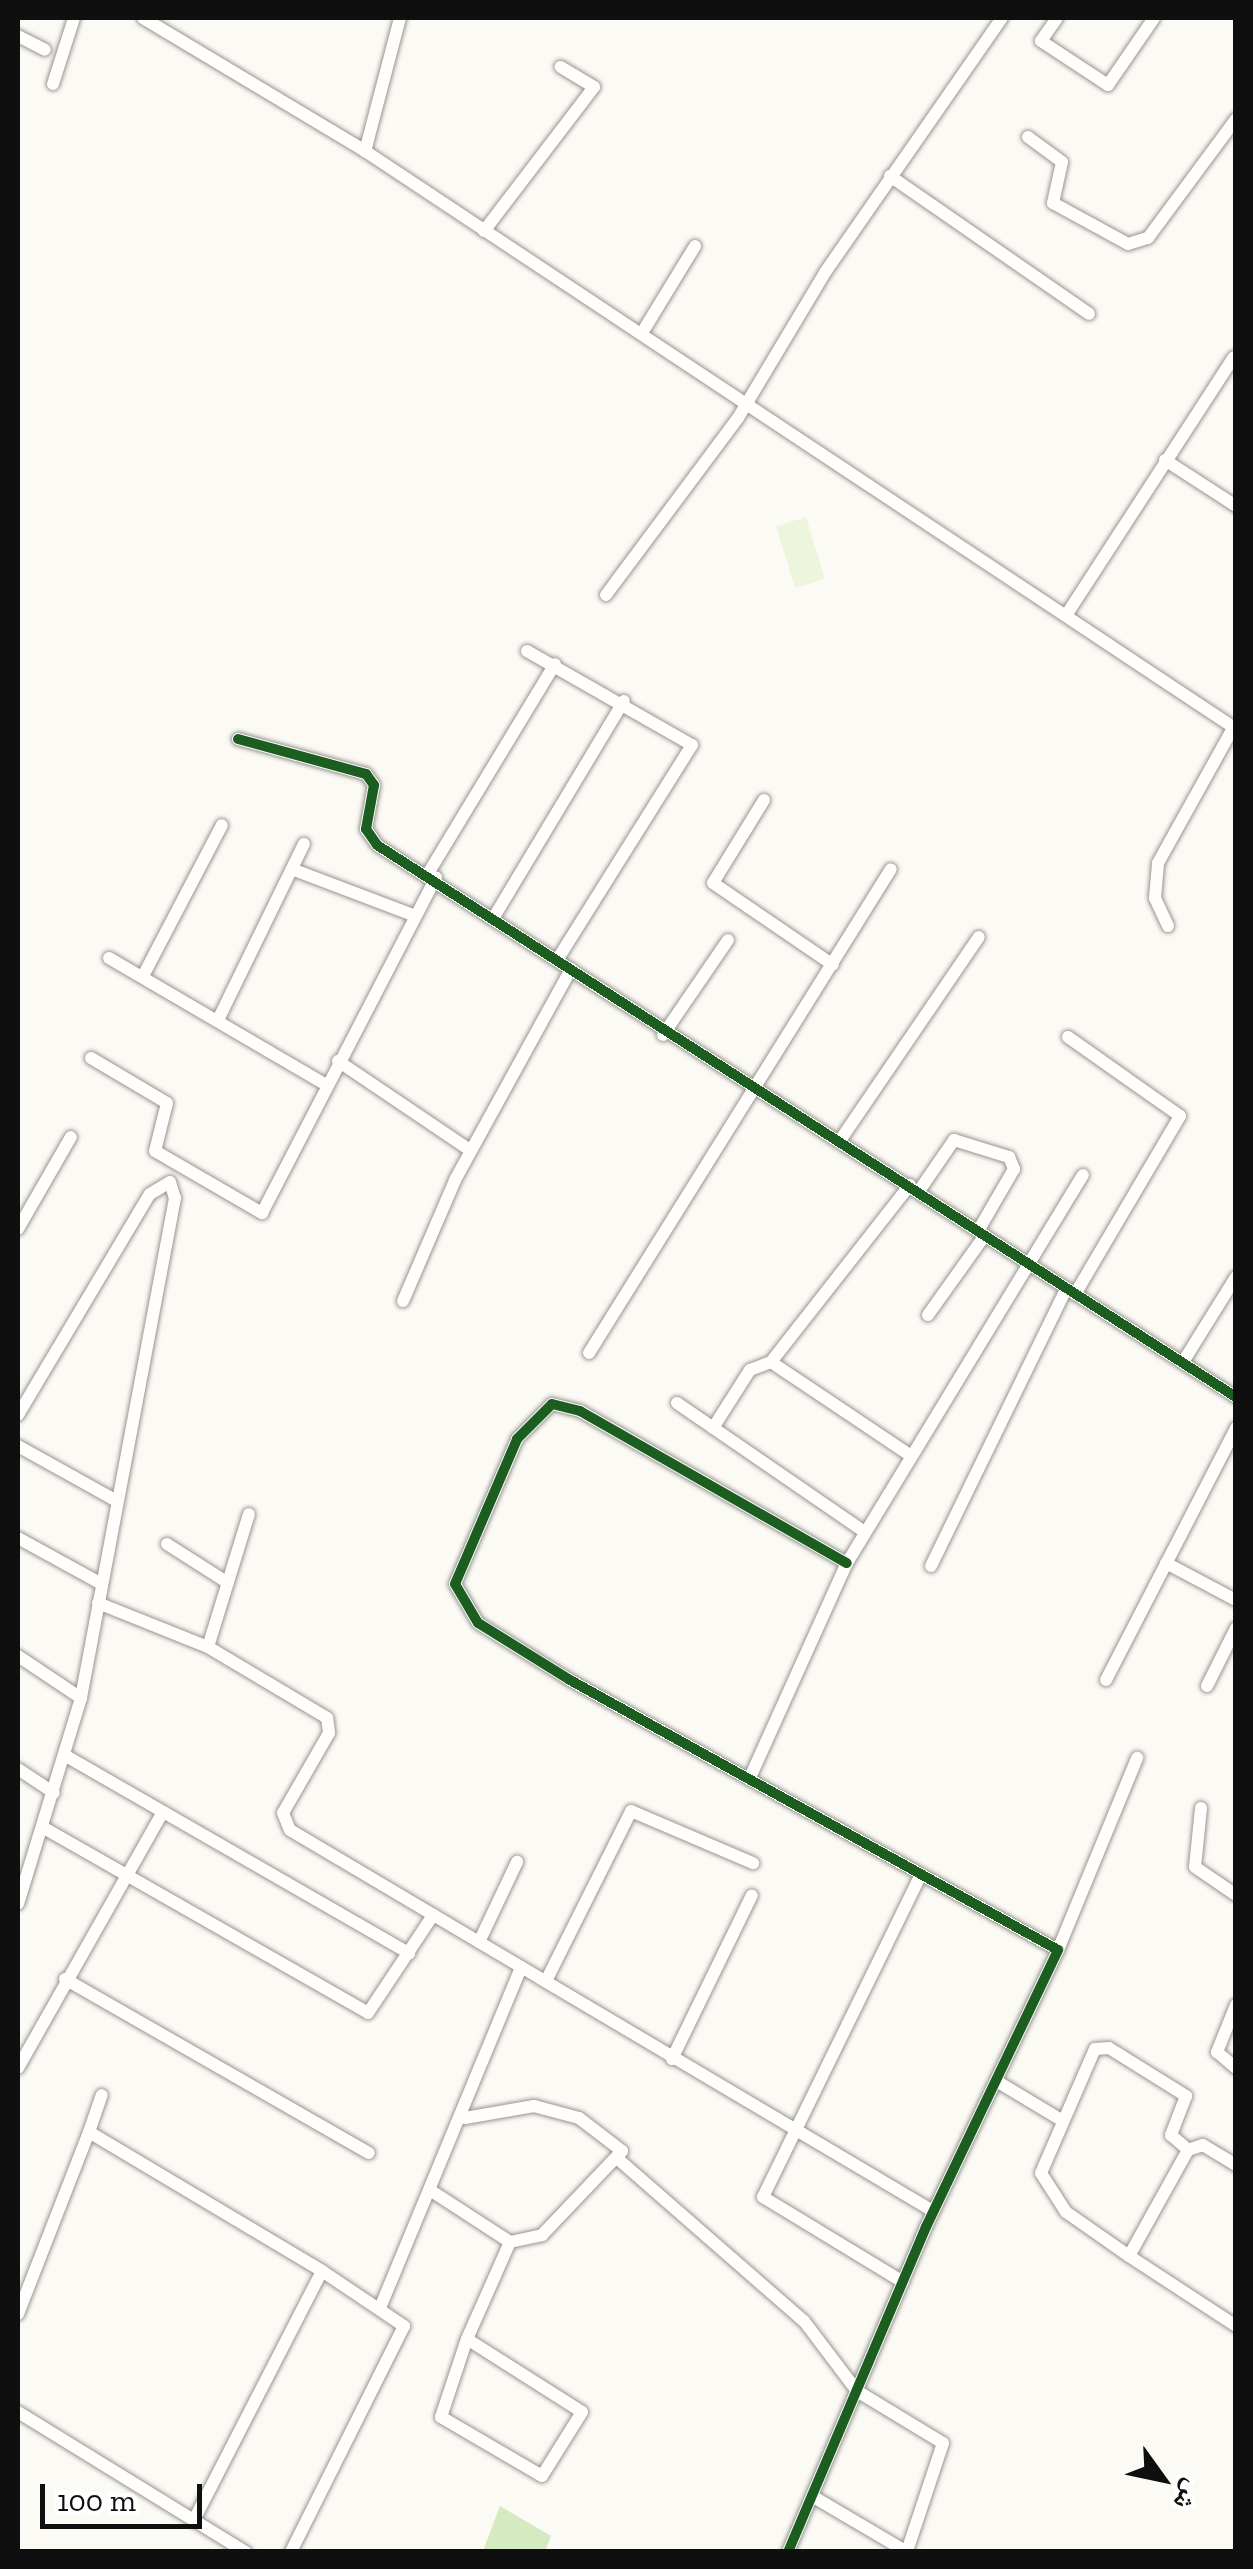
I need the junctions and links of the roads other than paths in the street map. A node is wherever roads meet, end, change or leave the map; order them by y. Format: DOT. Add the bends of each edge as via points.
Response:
graph roads {
  1 [pos="74,18"];
  2 [pos="143,18"];
  3 [pos="400,18"];
  4 [pos="1002,18"];
  5 [pos="1057,18"];
  6 [pos="1154,18"];
  7 [pos="18,36"];
  8 [pos="45,50"];
  9 [pos="561,66"];
  10 [pos="53,84"];
  11 [pos="1236,118"];
  12 [pos="1028,138"];
  13 [pos="365,151"];
  14 [pos="890,176"];
  15 [pos="484,231"];
  16 [pos="694,246"];
  17 [pos="1088,314"];
  18 [pos="644,328"];
  19 [pos="1234,357"];
  20 [pos="745,399"];
  21 [pos="1165,460"];
  22 [pos="1236,506"];
  23 [pos="606,595"];
  24 [pos="1067,614"];
  25 [pos="526,651"];
  26 [pos="555,664"];
  27 [pos="624,701"];
  28 [pos="1234,728"];
  29 [pos="238,739"];
  30 [pos="764,800"];
  31 [pos="222,825"];
  32 [pos="304,844"];
  33 [pos="891,870"];
  34 [pos="297,871"];
  35 [pos="432,875"];
  36 [pos="413,915"];
  37 [pos="494,917"];
  38 [pos="1168,926"];
  39 [pos="979,937"];
  40 [pos="728,940"];
  41 [pos="110,958"];
  42 [pos="558,959"];
  43 [pos="833,965"];
  44 [pos="570,969"];
  45 [pos="143,976"];
  46 [pos="218,1020"];
  47 [pos="663,1034"];
  48 [pos="1068,1037"];
  49 [pos="90,1058"];
  50 [pos="338,1061"];
  51 [pos="326,1085"];
  52 [pos="750,1087"];
  53 [pos="71,1137"];
  54 [pos="839,1142"];
  55 [pos="470,1150"];
  56 [pos="1083,1175"];
  57 [pos="915,1188"];
  58 [pos="18,1229"];
  59 [pos="981,1233"];
  60 [pos="1028,1264"];
  61 [pos="1236,1277"];
  62 [pos="1071,1292"];
  63 [pos="403,1301"];
  64 [pos="928,1315"];
  65 [pos="588,1353"];
  66 [pos="771,1362"];
  67 [pos="1183,1362"];
  68 [pos="1236,1397"];
  69 [pos="677,1403"];
  70 [pos="18,1415"];
  71 [pos="714,1428"];
  72 [pos="1236,1428"];
  73 [pos="18,1446"];
  74 [pos="910,1455"];
  75 [pos="117,1501"];
  76 [pos="249,1514"];
  77 [pos="865,1532"];
  78 [pos="18,1538"];
  79 [pos="166,1544"];
  80 [pos="847,1563"];
  81 [pos="1166,1563"];
  82 [pos="930,1566"];
  83 [pos="228,1582"];
  84 [pos="100,1583"];
  85 [pos="1236,1600"];
  86 [pos="98,1603"];
  87 [pos="1236,1628"];
  88 [pos="208,1647"];
  89 [pos="18,1656"];
  90 [pos="1106,1680"];
  91 [pos="1207,1686"];
  92 [pos="81,1698"];
  93 [pos="66,1756"];
  94 [pos="1138,1758"];
  95 [pos="18,1769"];
  96 [pos="752,1773"];
  97 [pos="54,1793"];
  98 [pos="1200,1808"];
  99 [pos="163,1812"];
  100 [pos="44,1828"];
  101 [pos="517,1862"];
  102 [pos="752,1863"];
  103 [pos="22,1869"];
  104 [pos="126,1873"];
  105 [pos="919,1878"];
  106 [pos="752,1895"];
  107 [pos="1236,1895"];
  108 [pos="18,1904"];
  109 [pos="432,1915"];
  110 [pos="479,1942"];
  111 [pos="1058,1950"];
  112 [pos="409,1953"];
  113 [pos="521,1967"];
  114 [pos="65,1979"];
  115 [pos="546,1980"];
  116 [pos="1236,2005"];
  117 [pos="672,2059"];
  118 [pos="19,2061"];
  119 [pos="1236,2068"];
  120 [pos="998,2082"];
  121 [pos="102,2095"];
  122 [pos="465,2118"];
  123 [pos="1058,2118"];
  124 [pos="88,2132"];
  125 [pos="798,2132"];
  126 [pos="1188,2150"];
  127 [pos="369,2153"];
  128 [pos="618,2159"];
  129 [pos="1236,2165"];
  130 [pos="433,2192"];
  131 [pos="933,2211"];
  132 [pos="510,2242"];
  133 [pos="1128,2256"];
  134 [pos="322,2271"];
  135 [pos="903,2282"];
  136 [pos="380,2308"];
  137 [pos="18,2314"];
  138 [pos="1236,2326"];
  139 [pos="467,2339"];
  140 [pos="857,2391"];
  141 [pos="18,2412"];
  142 [pos="812,2496"];
  143 [pos="194,2520"];
  144 [pos="240,2550"];
  145 [pos="291,2552"];
  146 [pos="788,2552"];
  147 [pos="907,2552"];
  1 -- 10 [label="street"];
  2 -- 13 [label="street"];
  3 -- 13 [label="street"];
  4 -- 14 [label="street"];
  5 -- 6 [label="street" via="1042,41 1108,85"];
  7 -- 8 [label="street"];
  9 -- 15 [label="street" via="594,87"];
  11 -- 12 [label="street" via="1148,238 1128,244 1053,203 1062,162"];
  13 -- 15 [label="street"];
  14 -- 17 [label="street"];
  14 -- 20 [label="street"];
  15 -- 18 [label="street"];
  16 -- 18 [label="street"];
  18 -- 20 [label="street"];
  19 -- 21 [label="street"];
  20 -- 23 [label="street"];
  20 -- 24 [label="street"];
  21 -- 22 [label="street"];
  21 -- 24 [label="street"];
  24 -- 28 [label="street"];
  25 -- 26 [label="street"];
  26 -- 27 [label="street"];
  26 -- 35 [label="street"];
  27 -- 37 [label="street"];
  27 -- 42 [label="street" via="691,750"];
  28 -- 38 [label="street" via="1158,864 1155,898"];
  29 -- 35 [label="street" via="366,774 374,784 369,834"];
  30 -- 43 [label="street" via="713,883"];
  31 -- 45 [label="street"];
  32 -- 46 [label="street"];
  33 -- 43 [label="street"];
  34 -- 36 [label="street"];
  35 -- 36 [label="street"];
  35 -- 37 [label="street"];
  36 -- 50 [label="street"];
  37 -- 42 [label="street"];
  39 -- 54 [label="street"];
  40 -- 47 [label="street"];
  41 -- 45 [label="street"];
  42 -- 44 [label="street"];
  43 -- 52 [label="street"];
  44 -- 47 [label="street"];
  44 -- 55 [label="street"];
  45 -- 46 [label="street"];
  46 -- 51 [label="street"];
  47 -- 52 [label="street"];
  48 -- 62 [label="street" via="1180,1116"];
  49 -- 51 [label="street" via="167,1104 156,1151 257,1214"];
  50 -- 51 [label="street"];
  50 -- 55 [label="street"];
  52 -- 54 [label="street"];
  52 -- 65 [label="street"];
  53 -- 58 [label="street"];
  54 -- 57 [label="street"];
  55 -- 63 [label="street"];
  56 -- 60 [label="street"];
  57 -- 59 [label="street"];
  57 -- 59 [label="street" via="954,1140 1009,1157 1014,1169"];
  57 -- 66 [label="street"];
  59 -- 60 [label="street"];
  59 -- 64 [label="street"];
  60 -- 62 [label="street"];
  60 -- 74 [label="street"];
  61 -- 67 [label="street"];
  62 -- 67 [label="street"];
  62 -- 82 [label="street"];
  66 -- 71 [label="street" via="750,1370"];
  66 -- 74 [label="street"];
  67 -- 68 [label="street"];
  69 -- 71 [label="street"];
  70 -- 75 [label="street" via="150,1194 170,1182 175,1198"];
  71 -- 77 [label="street"];
  72 -- 81 [label="street"];
  73 -- 75 [label="street"];
  74 -- 77 [label="street"];
  75 -- 84 [label="street"];
  76 -- 83 [label="street"];
  77 -- 80 [label="street"];
  78 -- 84 [label="street"];
  79 -- 83 [label="street"];
  80 -- 96 [label="street"];
  80 -- 96 [label="street" via="580,1411 552,1404 528,1420 473,1526 456,1584 478,1623 668,1736"];
  81 -- 85 [label="street"];
  81 -- 90 [label="street"];
  83 -- 88 [label="street"];
  84 -- 86 [label="street"];
  86 -- 88 [label="street"];
  86 -- 92 [label="street"];
  87 -- 91 [label="street"];
  88 -- 109 [label="street" via="330,1725 284,1824"];
  89 -- 92 [label="street"];
  92 -- 93 [label="street"];
  93 -- 97 [label="street"];
  93 -- 99 [label="street"];
  94 -- 111 [label="street"];
  95 -- 97 [label="street"];
  96 -- 105 [label="street"];
  97 -- 100 [label="street"];
  98 -- 107 [label="street" via="1194,1867"];
  99 -- 104 [label="street"];
  99 -- 112 [label="street"];
  100 -- 103 [label="street"];
  100 -- 104 [label="street"];
  101 -- 110 [label="street"];
  102 -- 115 [label="street" via="631,1810"];
  103 -- 108 [label="street"];
  104 -- 112 [label="street" via="368,2014"];
  104 -- 114 [label="street"];
  105 -- 111 [label="street"];
  105 -- 125 [label="street"];
  106 -- 117 [label="street"];
  109 -- 110 [label="street"];
  109 -- 112 [label="street"];
  110 -- 113 [label="street"];
  111 -- 120 [label="street"];
  113 -- 115 [label="street"];
  113 -- 122 [label="street"];
  114 -- 118 [label="street"];
  114 -- 127 [label="street"];
  115 -- 117 [label="street"];
  116 -- 119 [label="street" via="1217,2052"];
  117 -- 125 [label="street"];
  120 -- 123 [label="street"];
  120 -- 131 [label="street"];
  121 -- 124 [label="street"];
  122 -- 128 [label="street" via="513,2104 564,2114 614,2138"];
  122 -- 130 [label="street"];
  123 -- 126 [label="street" via="1102,2045 1186,2096 1171,2135"];
  123 -- 133 [label="street" via="1041,2173 1051,2197"];
  124 -- 134 [label="street"];
  124 -- 137 [label="street"];
  125 -- 131 [label="street"];
  125 -- 135 [label="street" via="763,2197"];
  126 -- 129 [label="street" via="1202,2144"];
  126 -- 133 [label="street"];
  128 -- 132 [label="street" via="556,2225"];
  128 -- 140 [label="street" via="660,2186 804,2321"];
  130 -- 132 [label="street"];
  130 -- 136 [label="street"];
  131 -- 135 [label="street"];
  132 -- 139 [label="street"];
  133 -- 138 [label="street"];
  134 -- 136 [label="street"];
  134 -- 143 [label="street"];
  135 -- 140 [label="street"];
  136 -- 145 [label="street" via="401,2320 402,2332"];
  139 -- 139 [label="street" via="444,2422 537,2475 548,2472 579,2407"];
  140 -- 142 [label="street"];
  140 -- 147 [label="street" via="943,2443"];
  141 -- 143 [label="street"];
  142 -- 146 [label="street"];
  142 -- 147 [label="street"];
  143 -- 144 [label="street"];
}
